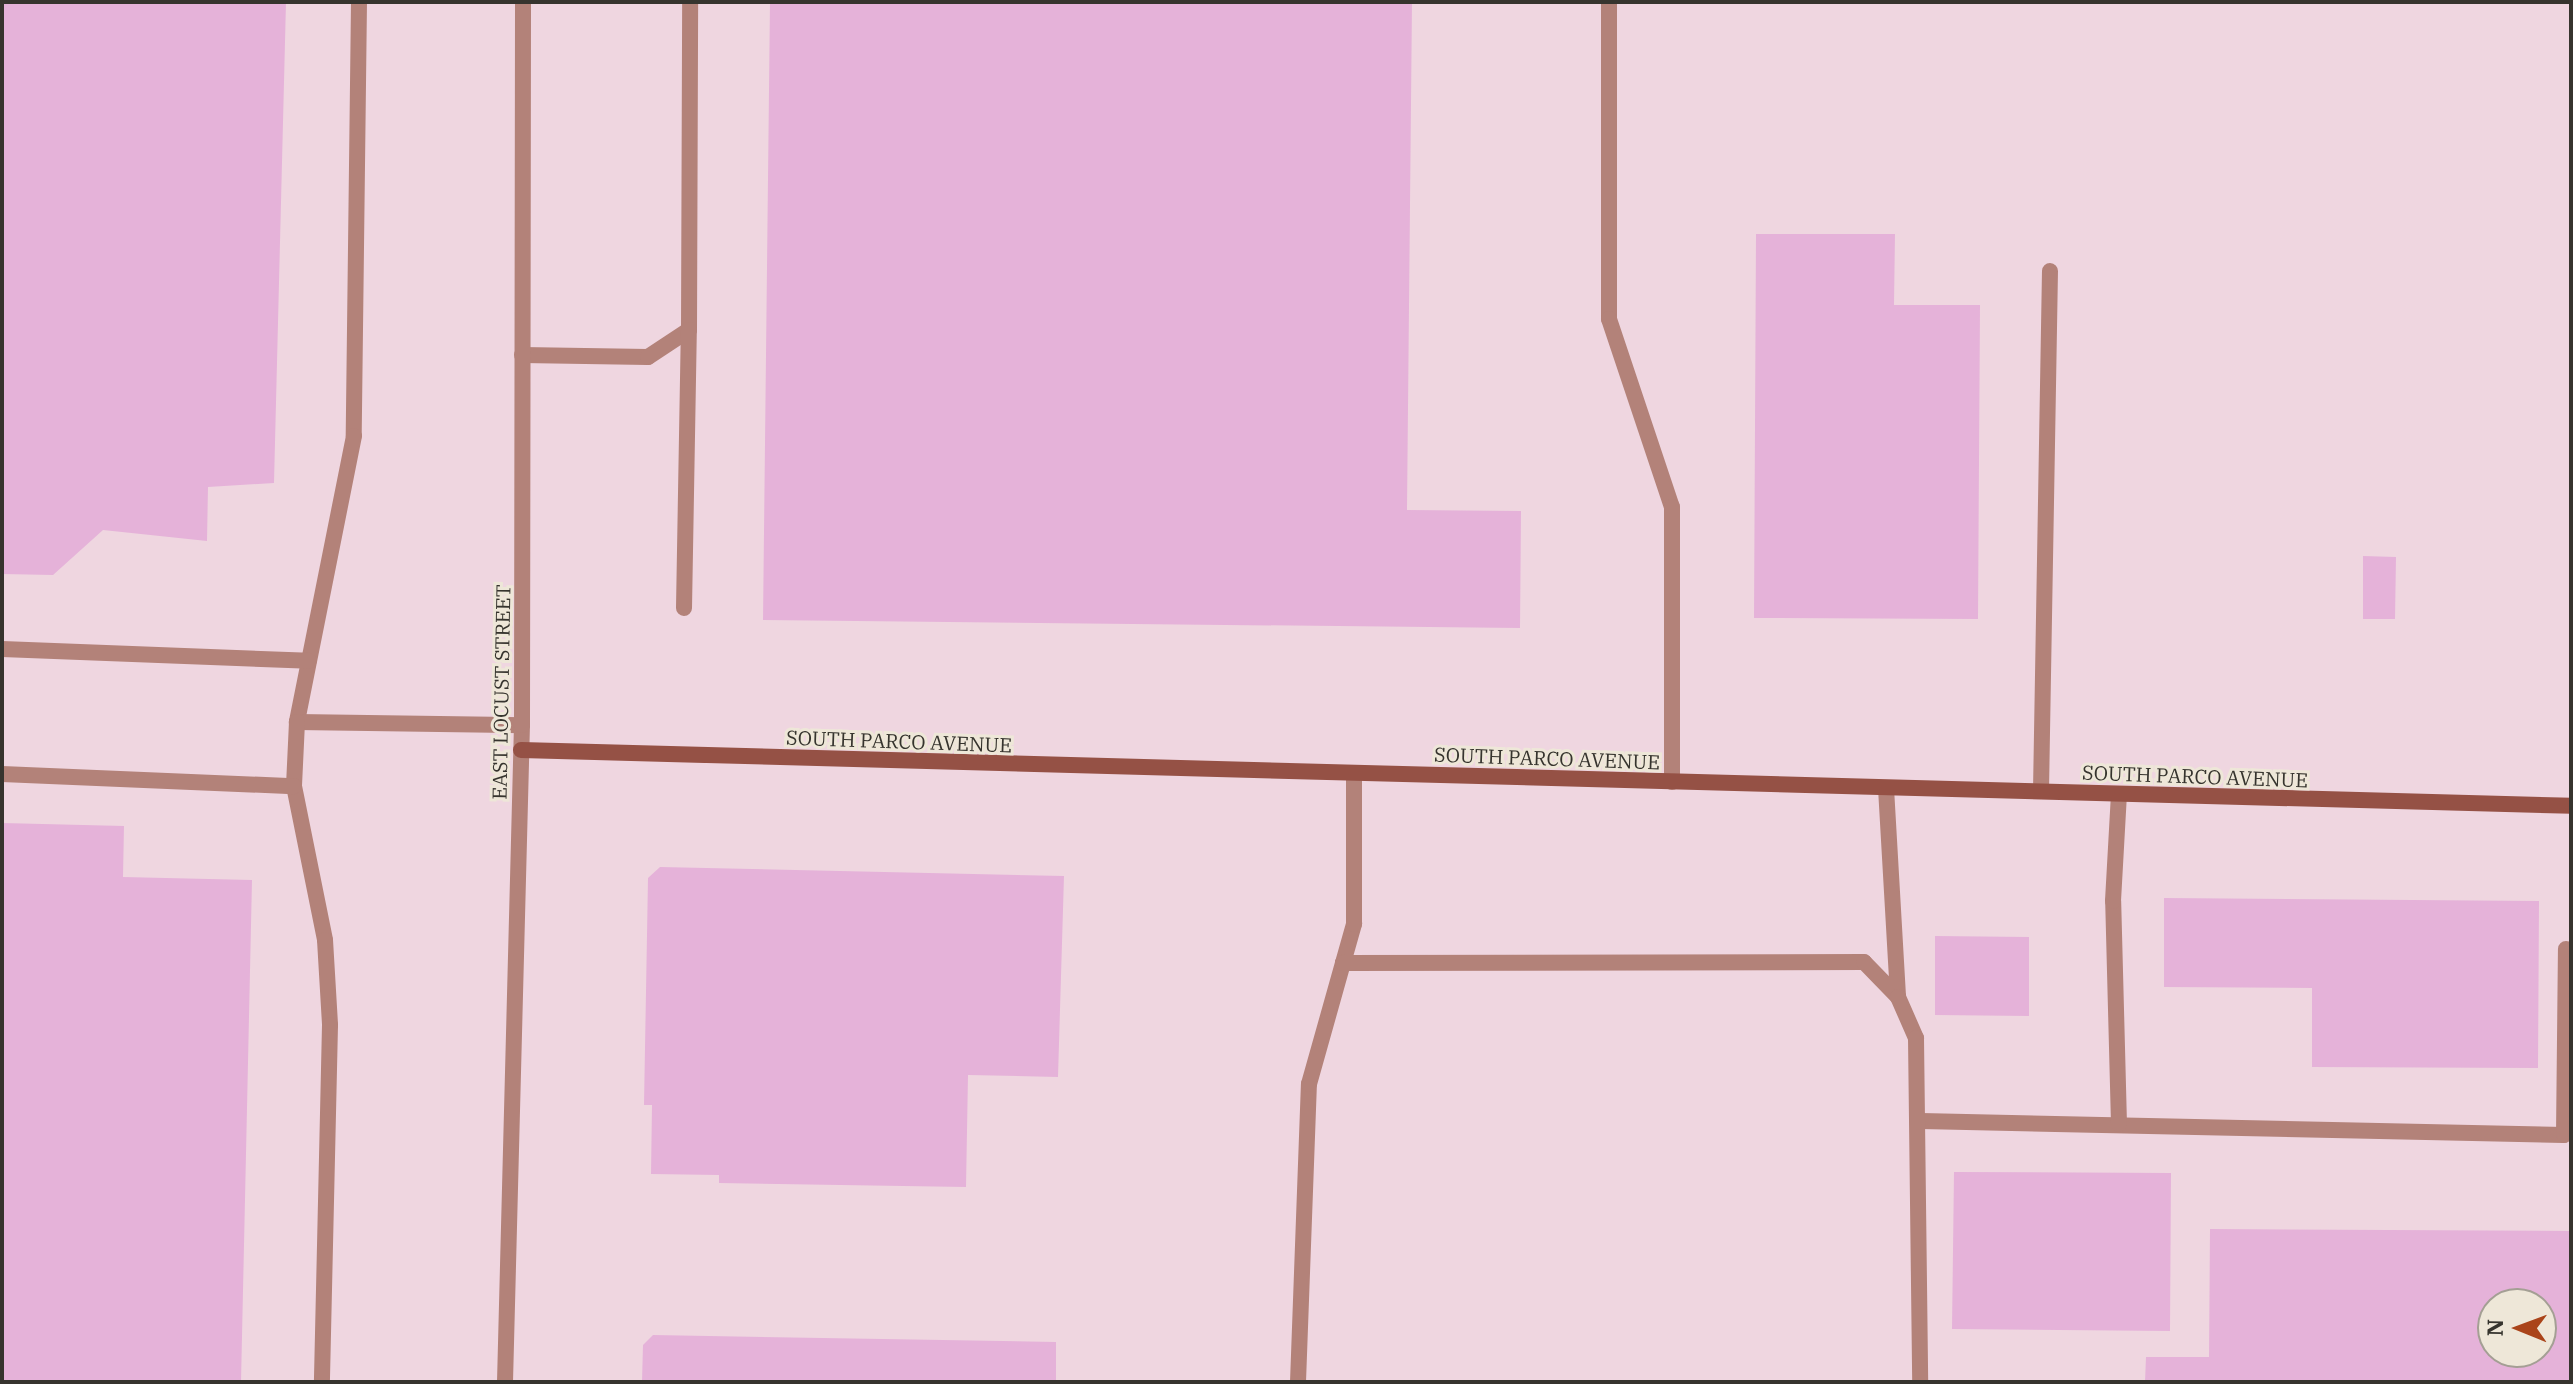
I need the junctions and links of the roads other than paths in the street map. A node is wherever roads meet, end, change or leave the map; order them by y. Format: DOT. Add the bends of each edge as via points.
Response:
graph roads {
  1 [pos="359,2"];
  2 [pos="523,2"];
  3 [pos="690,2"];
  4 [pos="1609,2"];
  5 [pos="2050,271"];
  6 [pos="689,330"];
  7 [pos="522,355"];
  8 [pos="684,608"];
  9 [pos="2,649"];
  10 [pos="309,661"];
  11 [pos="297,722"];
  12 [pos="522,725"];
  13 [pos="521,750"];
  14 [pos="1354,773"];
  15 [pos="2,774"];
  16 [pos="1672,782"];
  17 [pos="294,786"];
  18 [pos="1886,788"];
  19 [pos="2041,791"];
  20 [pos="2119,794"];
  21 [pos="2571,806"];
  22 [pos="2566,949"];
  23 [pos="1343,963"];
  24 [pos="1898,997"];
  25 [pos="1921,1121"];
  26 [pos="2119,1124"];
  27 [pos="2568,1134"];
  28 [pos="322,1382"];
  29 [pos="505,1382"];
  30 [pos="1298,1382"];
  31 [pos="1920,1382"];
  1 -- 10 [label="street" via="354,436"];
  2 -- 7 [label="street, EAST LOCUST STREET"];
  3 -- 6 [label="street"];
  4 -- 16 [label="street" via="1609,319 1672,507"];
  5 -- 19 [label="street"];
  6 -- 7 [label="street" via="648,357"];
  6 -- 8 [label="street"];
  7 -- 12 [label="street, EAST LOCUST STREET"];
  9 -- 10 [label="street"];
  10 -- 11 [label="street"];
  11 -- 12 [label="street"];
  11 -- 17 [label="street"];
  12 -- 13 [label="street, EAST LOCUST STREET"];
  13 -- 14 [label="street, SOUTH PARCO AVENUE"];
  13 -- 29 [label="street, EAST LOCUST STREET"];
  14 -- 16 [label="street, SOUTH PARCO AVENUE"];
  14 -- 23 [label="street" via="1354,924"];
  15 -- 17 [label="street"];
  16 -- 18 [label="street, SOUTH PARCO AVENUE"];
  17 -- 28 [label="street" via="325,940 330,1025"];
  18 -- 19 [label="street, SOUTH PARCO AVENUE"];
  18 -- 24 [label="street"];
  19 -- 20 [label="street, SOUTH PARCO AVENUE"];
  20 -- 21 [label="street, SOUTH PARCO AVENUE"];
  20 -- 26 [label="street" via="2113,901"];
  22 -- 27 [label="street"];
  23 -- 24 [label="street" via="1864,962"];
  23 -- 30 [label="street" via="1309,1084"];
  24 -- 25 [label="street" via="1916,1038"];
  25 -- 26 [label="street"];
  25 -- 31 [label="street"];
  26 -- 27 [label="street"];
}
